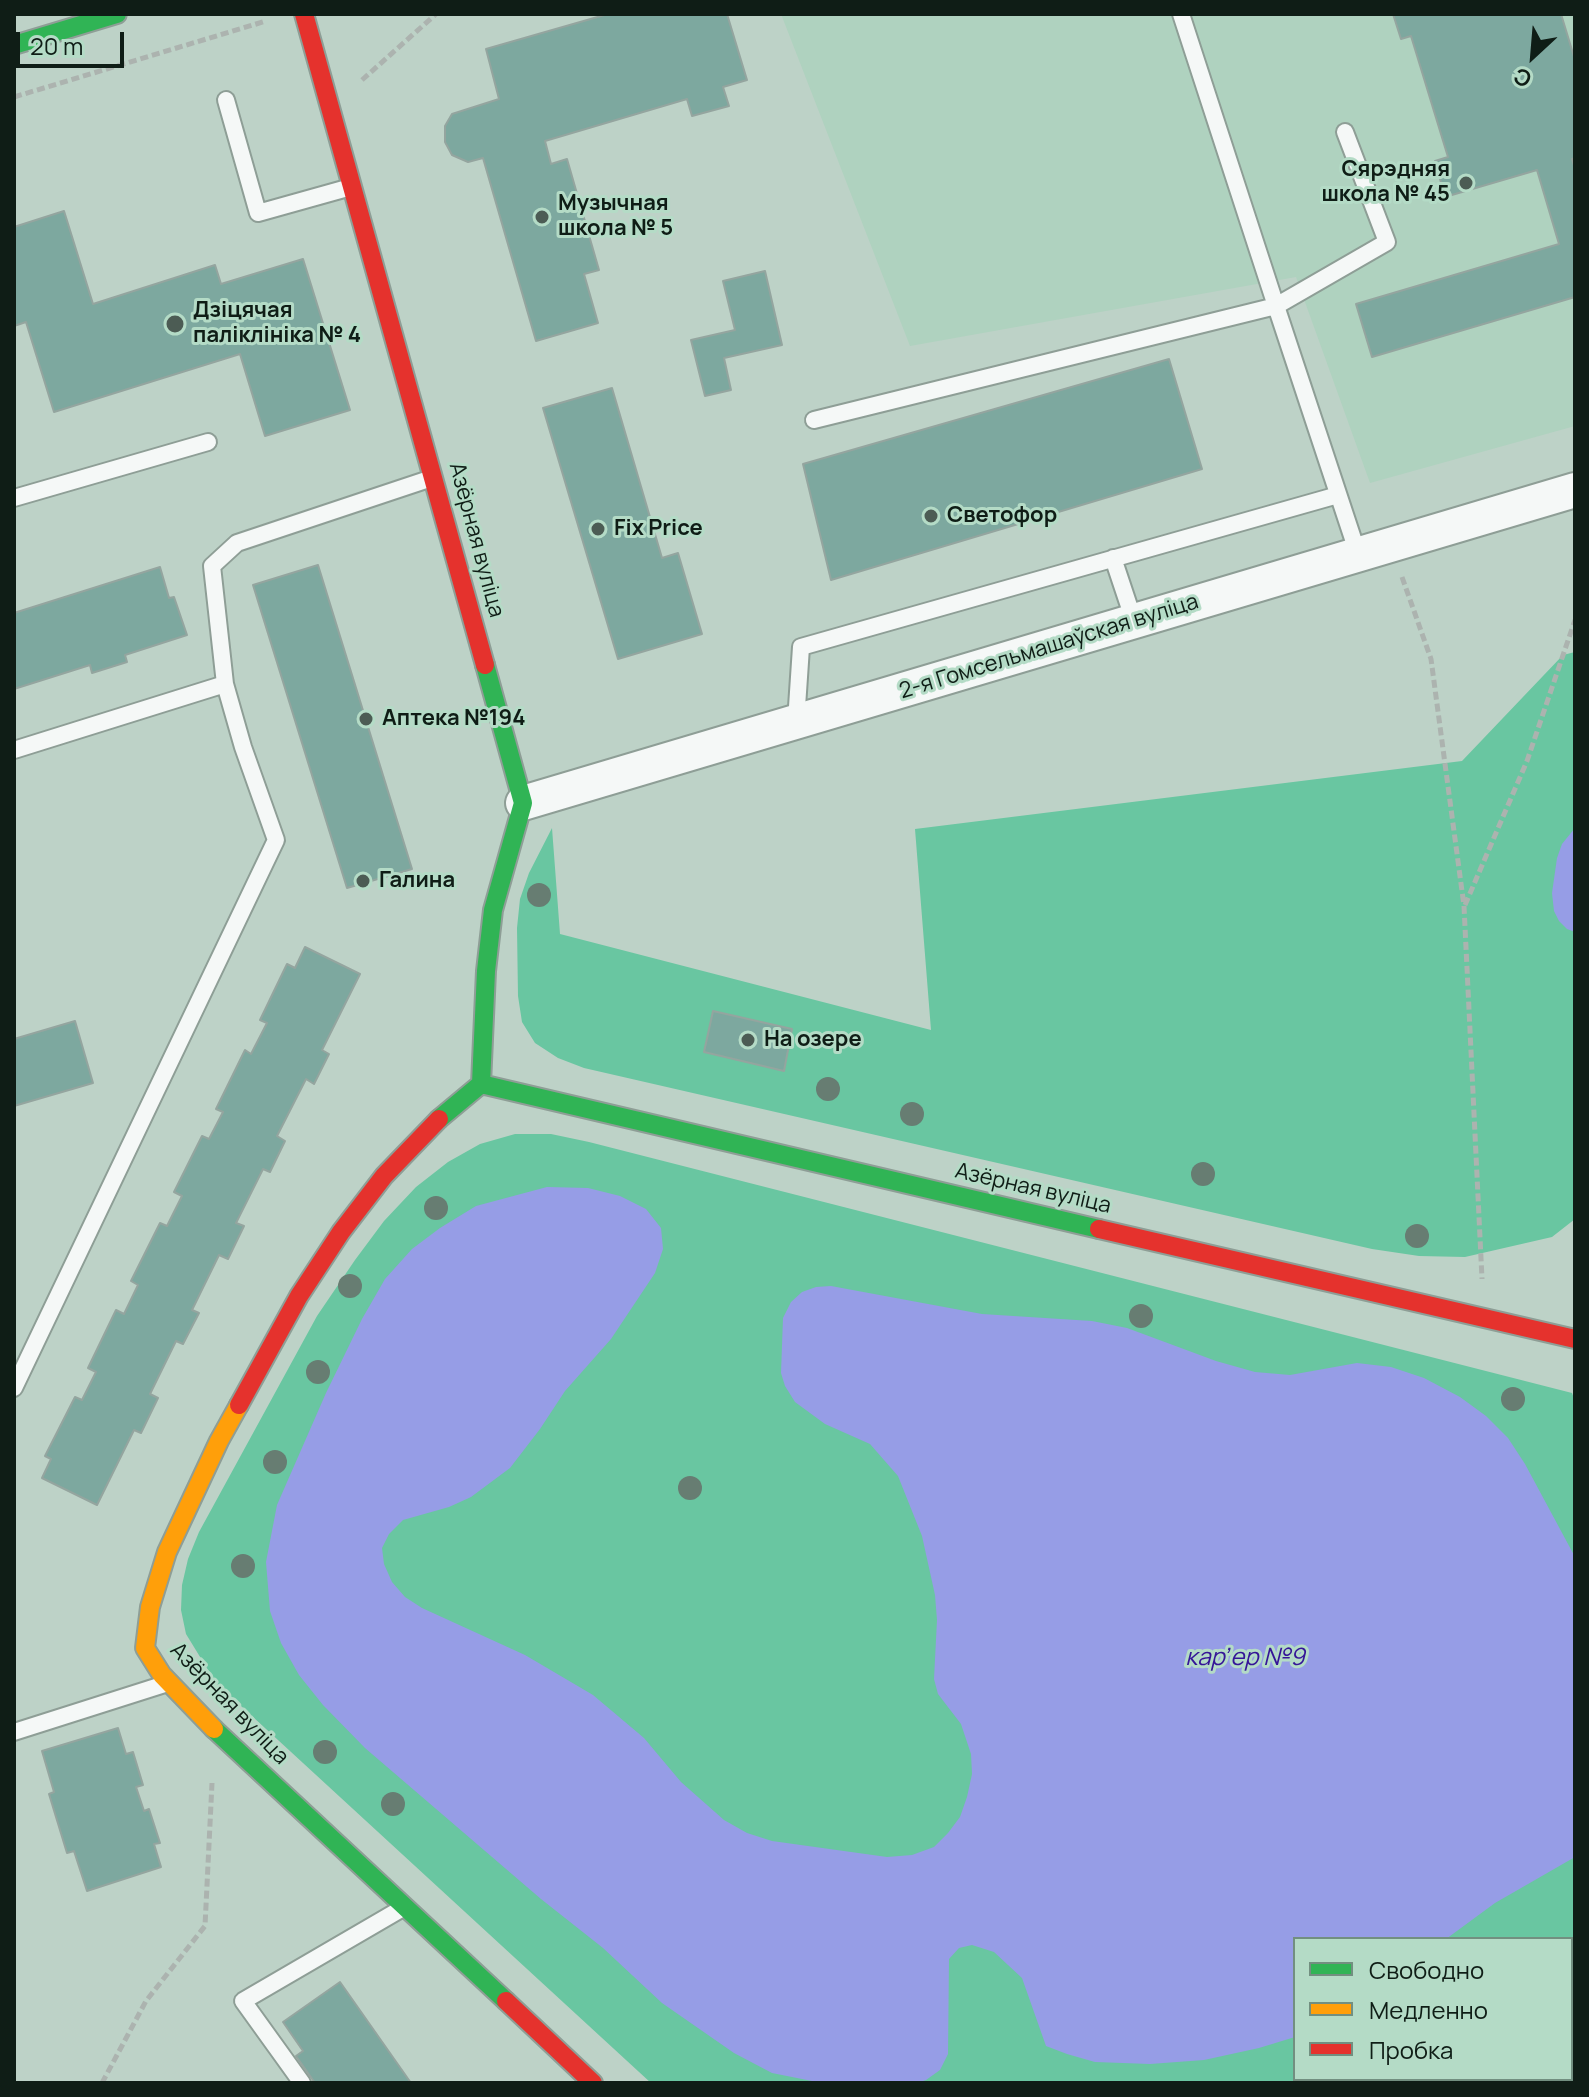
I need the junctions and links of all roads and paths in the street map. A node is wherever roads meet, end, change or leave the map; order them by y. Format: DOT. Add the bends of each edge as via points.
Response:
graph roads {
  1 [pos="117,14"];
  2 [pos="304,14"];
  3 [pos="436,14"];
  4 [pos="1181,14"];
  5 [pos="277,18"];
  6 [pos="14,45"];
  7 [pos="14,97"];
  8 [pos="226,100"];
  9 [pos="331,108"];
  10 [pos="1345,132"];
  11 [pos="353,186"];
  12 [pos="1276,306"];
  13 [pos="814,420"];
  14 [pos="208,442"];
  15 [pos="434,477"];
  16 [pos="1575,490"];
  17 [pos="1338,495"];
  18 [pos="14,498"];
  19 [pos="1390,545"];
  20 [pos="1358,554"];
  21 [pos="1113,558"];
  22 [pos="1575,620"];
  23 [pos="1134,621"];
  24 [pos="225,684"];
  25 [pos="796,722"];
  26 [pos="14,750"];
  27 [pos="523,803"];
  28 [pos="1464,906"];
  29 [pos="481,1084"];
  30 [pos="1484,1320"];
  31 [pos="1575,1339"];
  32 [pos="14,1388"];
  33 [pos="169,1683"];
  34 [pos="215,1730"];
  35 [pos="14,1732"];
  36 [pos="403,1908"];
  37 [pos="102,2083"];
  38 [pos="302,2083"];
  39 [pos="593,2083"];
  1 -- 6 [label="street"];
  2 -- 9 [label="street, Азёрная вуліца"];
  3 -- 9 [label="path"];
  4 -- 12 [label="lane"];
  5 -- 7 [label="path"];
  8 -- 11 [label="lane" via="258,213"];
  9 -- 11 [label="street, Азёрная вуліца"];
  10 -- 12 [label="lane" via="1387,242"];
  11 -- 15 [label="street, Азёрная вуліца"];
  12 -- 13 [label="lane"];
  12 -- 17 [label="lane"];
  14 -- 18 [label="lane"];
  15 -- 24 [label="lane" via="237,543 212,566"];
  15 -- 27 [label="street, Азёрная вуліца"];
  16 -- 19 [label="street, 2-я Гомсельмашаўская вуліца"];
  17 -- 20 [label="lane"];
  17 -- 21 [label="lane"];
  19 -- 20 [label="street, 2-я Гомсельмашаўская вуліца"];
  19 -- 28 [label="path" via="1431,659"];
  20 -- 23 [label="street, 2-я Гомсельмашаўская вуліца"];
  21 -- 23 [label="lane"];
  21 -- 25 [label="lane" via="801,647"];
  22 -- 28 [label="path" via="1527,761"];
  23 -- 25 [label="street, 2-я Гомсельмашаўская вуліца"];
  24 -- 26 [label="lane"];
  24 -- 32 [label="lane" via="276,840"];
  25 -- 27 [label="street, 2-я Гомсельмашаўская вуліца"];
  27 -- 29 [label="street" via="493,910"];
  28 -- 30 [label="path"];
  29 -- 30 [label="street, Азёрная вуліца"];
  29 -- 33 [label="street, Азёрная вуліца" via="429,1127 341,1232 299,1296 219,1441 167,1552 150,1607 145,1648"];
  30 -- 31 [label="street, Азёрная вуліца"];
  33 -- 34 [label="street, Азёрная вуліца"];
  33 -- 35 [label="lane"];
  34 -- 36 [label="street, Азёрная вуліца"];
  34 -- 37 [label="path" via="205,1926 146,2001"];
  36 -- 38 [label="lane" via="243,2001"];
  36 -- 39 [label="street, Азёрная вуліца"];
}
